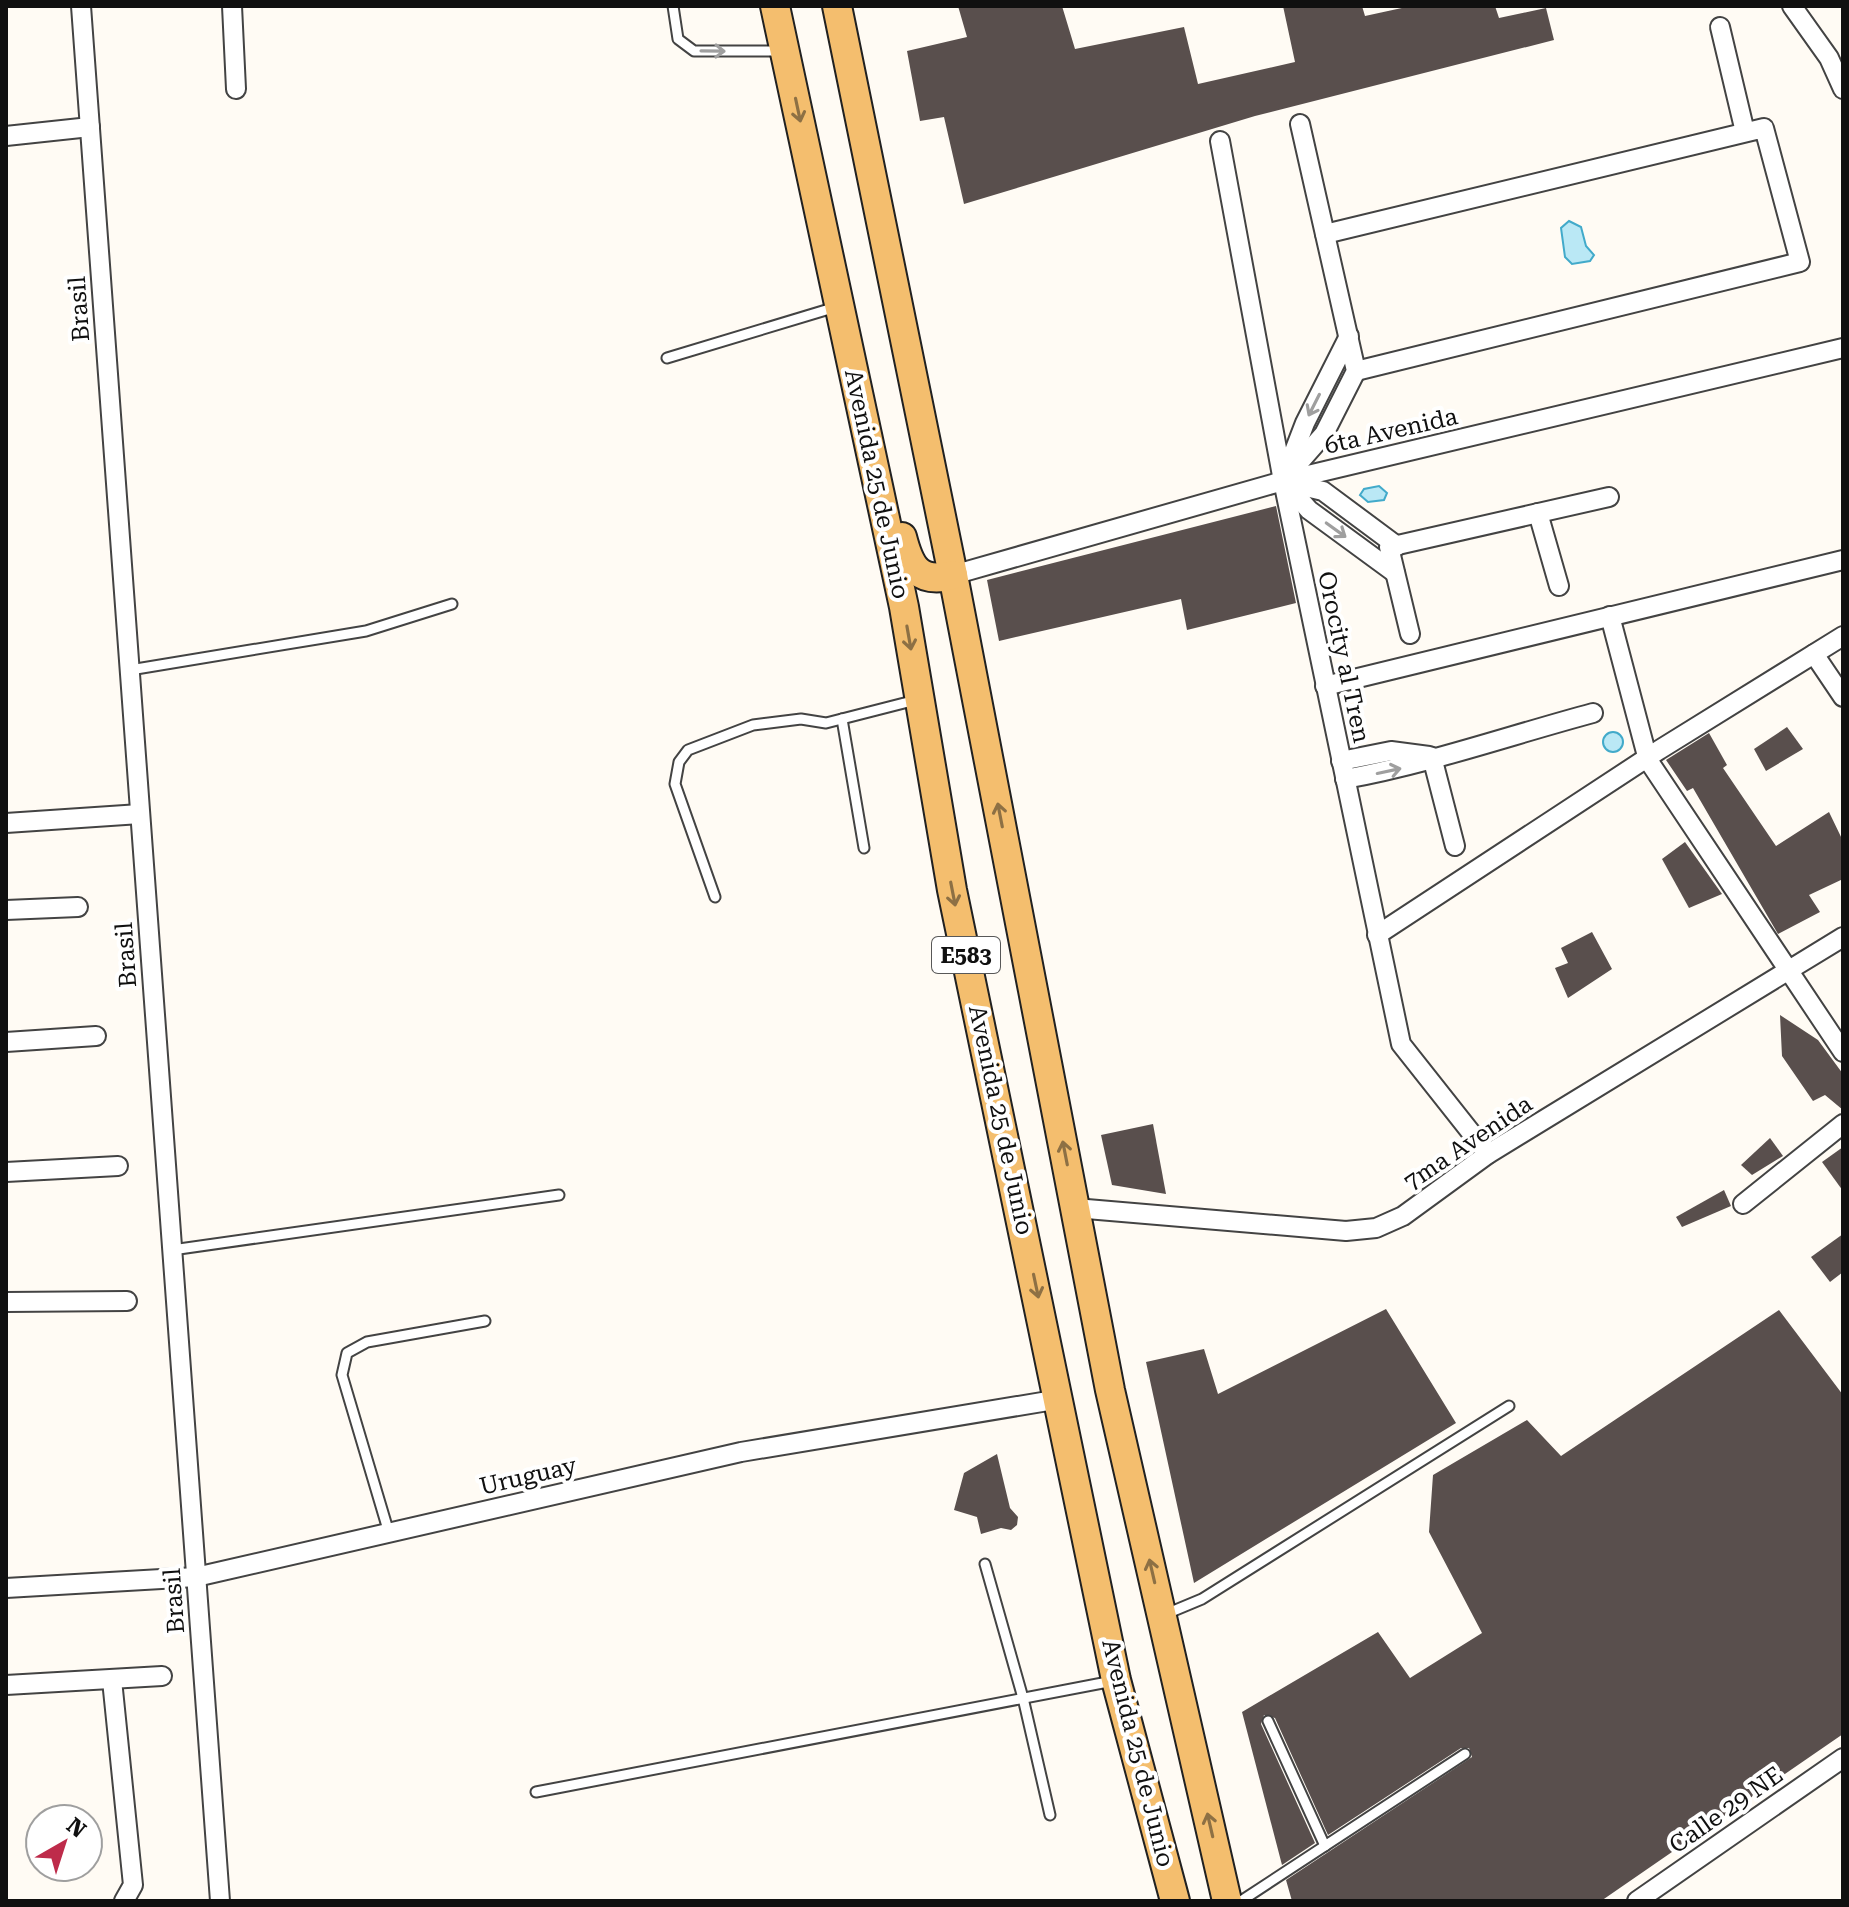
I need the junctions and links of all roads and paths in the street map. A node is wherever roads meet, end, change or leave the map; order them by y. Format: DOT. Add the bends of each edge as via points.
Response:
graph roads {
  1 [pos="81,6"];
  2 [pos="232,6"];
  3 [pos="673,6"];
  4 [pos="775,6"];
  5 [pos="837,6"];
  6 [pos="1792,6"];
  7 [pos="1720,27"];
  8 [pos="785,51"];
  9 [pos="236,89"];
  10 [pos="1843,89"];
  11 [pos="1300,124"];
  12 [pos="90,127"];
  13 [pos="1745,132"];
  14 [pos="6,136"];
  15 [pos="1220,141"];
  16 [pos="1325,234"];
  17 [pos="839,306"];
  18 [pos="1349,336"];
  19 [pos="1843,348"];
  20 [pos="667,358"];
  21 [pos="1356,371"];
  22 [pos="860,402"];
  23 [pos="1283,481"];
  24 [pos="1609,497"];
  25 [pos="1538,513"];
  26 [pos="1397,546"];
  27 [pos="1843,560"];
  28 [pos="1395,573"];
  29 [pos="953,575"];
  30 [pos="1559,586"];
  31 [pos="452,604"];
  32 [pos="1610,616"];
  33 [pos="1410,634"];
  34 [pos="1843,636"];
  35 [pos="1814,654"];
  36 [pos="130,670"];
  37 [pos="1325,686"];
  38 [pos="1843,697"];
  39 [pos="919,699"];
  40 [pos="1593,713"];
  41 [pos="842,719"];
  42 [pos="1432,757"];
  43 [pos="1648,760"];
  44 [pos="1343,770"];
  45 [pos="140,814"];
  46 [pos="6,823"];
  47 [pos="1455,846"];
  48 [pos="864,848"];
  49 [pos="715,897"];
  50 [pos="78,907"];
  51 [pos="6,910"];
  52 [pos="1377,935"];
  53 [pos="1843,937"];
  54 [pos="1788,973"];
  55 [pos="96,1036"];
  56 [pos="6,1042"];
  57 [pos="1843,1052"];
  58 [pos="1843,1124"];
  59 [pos="1488,1154"];
  60 [pos="118,1166"];
  61 [pos="6,1172"];
  62 [pos="559,1195"];
  63 [pos="1743,1204"];
  64 [pos="1075,1208"];
  65 [pos="172,1250"];
  66 [pos="127,1301"];
  67 [pos="6,1302"];
  68 [pos="485,1321"];
  69 [pos="1060,1399"];
  70 [pos="1509,1406"];
  71 [pos="389,1533"];
  72 [pos="985,1564"];
  73 [pos="196,1577"];
  74 [pos="6,1588"];
  75 [pos="1163,1615"];
  76 [pos="162,1676"];
  77 [pos="112,1680"];
  78 [pos="1116,1680"];
  79 [pos="6,1685"];
  80 [pos="1023,1698"];
  81 [pos="1268,1721"];
  82 [pos="1465,1754"];
  83 [pos="1843,1758"];
  84 [pos="536,1792"];
  85 [pos="1050,1815"];
  86 [pos="1325,1846"];
  87 [pos="124,1901"];
  88 [pos="220,1901"];
  89 [pos="1175,1901"];
  90 [pos="1227,1901"];
  91 [pos="1241,1901"];
  92 [pos="1637,1901"];
  1 -- 12 [label="street, Brasil"];
  2 -- 9 [label="street"];
  3 -- 8 [label="lane, one-way" via="678,39 694,51"];
  4 -- 8 [label="main road, Avenida 25 de Junio / E583"];
  5 -- 29 [label="main road, E583"];
  6 -- 10 [label="street" via="1829,58"];
  7 -- 13 [label="street"];
  8 -- 17 [label="main road, Avenida 25 de Junio / E583, one-way"];
  11 -- 16 [label="street"];
  12 -- 14 [label="street"];
  12 -- 36 [label="street, Brasil"];
  13 -- 16 [label="street"];
  13 -- 21 [label="street" via="1764,128 1800,262"];
  15 -- 23 [label="street, Orocity al Tren"];
  16 -- 18 [label="street"];
  17 -- 20 [label="lane"];
  17 -- 22 [label="main road, Avenida 25 de Junio / E583"];
  18 -- 21 [label="street"];
  18 -- 23 [label="street, one-way" via="1305,423"];
  19 -- 23 [label="street, 6ta Avenida"];
  21 -- 23 [label="street" via="1324,434"];
  22 -- 29 [label="main road" via="877,442 908,558 928,578"];
  22 -- 39 [label="main road, Avenida 25 de Junio / E583, one-way"];
  23 -- 26 [label="street" via="1323,491"];
  23 -- 28 [label="street, one-way" via="1309,510"];
  23 -- 29 [label="street, 6ta Avenida"];
  23 -- 37 [label="street, Orocity al Tren"];
  24 -- 25 [label="street"];
  25 -- 26 [label="street"];
  25 -- 30 [label="street"];
  26 -- 28 [label="street" via="1389,547"];
  27 -- 32 [label="street"];
  28 -- 33 [label="street"];
  64 -- 29 [label="main road, E583, one-way"];
  31 -- 36 [label="lane" via="366,631"];
  32 -- 37 [label="street"];
  32 -- 43 [label="street"];
  34 -- 35 [label="street"];
  35 -- 38 [label="street"];
  35 -- 43 [label="street"];
  36 -- 45 [label="street, Brasil"];
  37 -- 44 [label="street, Orocity al Tren"];
  39 -- 41 [label="lane"];
  39 -- 69 [label="main road, Avenida 25 de Junio / E583, one-way" via="952,890"];
  40 -- 42 [label="street"];
  41 -- 48 [label="lane"];
  41 -- 49 [label="lane" via="753,725 688,750 679,762 675,784"];
  42 -- 44 [label="street" via="1391,751"];
  42 -- 47 [label="street"];
  43 -- 52 [label="street"];
  43 -- 54 [label="street"];
  44 -- 52 [label="street, Orocity al Tren"];
  45 -- 46 [label="street"];
  45 -- 65 [label="street, Brasil"];
  50 -- 51 [label="street"];
  52 -- 59 [label="street, Orocity al Tren" via="1401,1044"];
  53 -- 54 [label="street, 7ma Avenida"];
  54 -- 57 [label="street"];
  54 -- 59 [label="street, 7ma Avenida"];
  55 -- 56 [label="street"];
  58 -- 63 [label="street"];
  59 -- 64 [label="street, 7ma Avenida" via="1403,1216 1376,1228 1346,1231"];
  60 -- 61 [label="street"];
  62 -- 65 [label="lane"];
  75 -- 64 [label="main road, E583, one-way" via="1110,1390"];
  65 -- 73 [label="street, Brasil"];
  66 -- 67 [label="street"];
  68 -- 71 [label="lane" via="367,1342 347,1353 342,1375"];
  69 -- 71 [label="street, Uruguay" via="741,1452"];
  69 -- 78 [label="main road, Avenida 25 de Junio / E583"];
  70 -- 75 [label="lane" via="1202,1599"];
  71 -- 73 [label="street, Uruguay"];
  72 -- 80 [label="lane"];
  73 -- 74 [label="street, Uruguay"];
  73 -- 88 [label="street, Brasil"];
  90 -- 75 [label="main road, E583, one-way"];
  76 -- 77 [label="street"];
  77 -- 79 [label="street"];
  77 -- 87 [label="street" via="133,1885"];
  78 -- 80 [label="lane"];
  78 -- 89 [label="main road, Avenida 25 de Junio / E583"];
  80 -- 84 [label="lane"];
  80 -- 85 [label="lane"];
  81 -- 86 [label="lane"];
  82 -- 86 [label="lane"];
  83 -- 92 [label="street, Calle 29 NE"];
  86 -- 91 [label="lane"];
}
